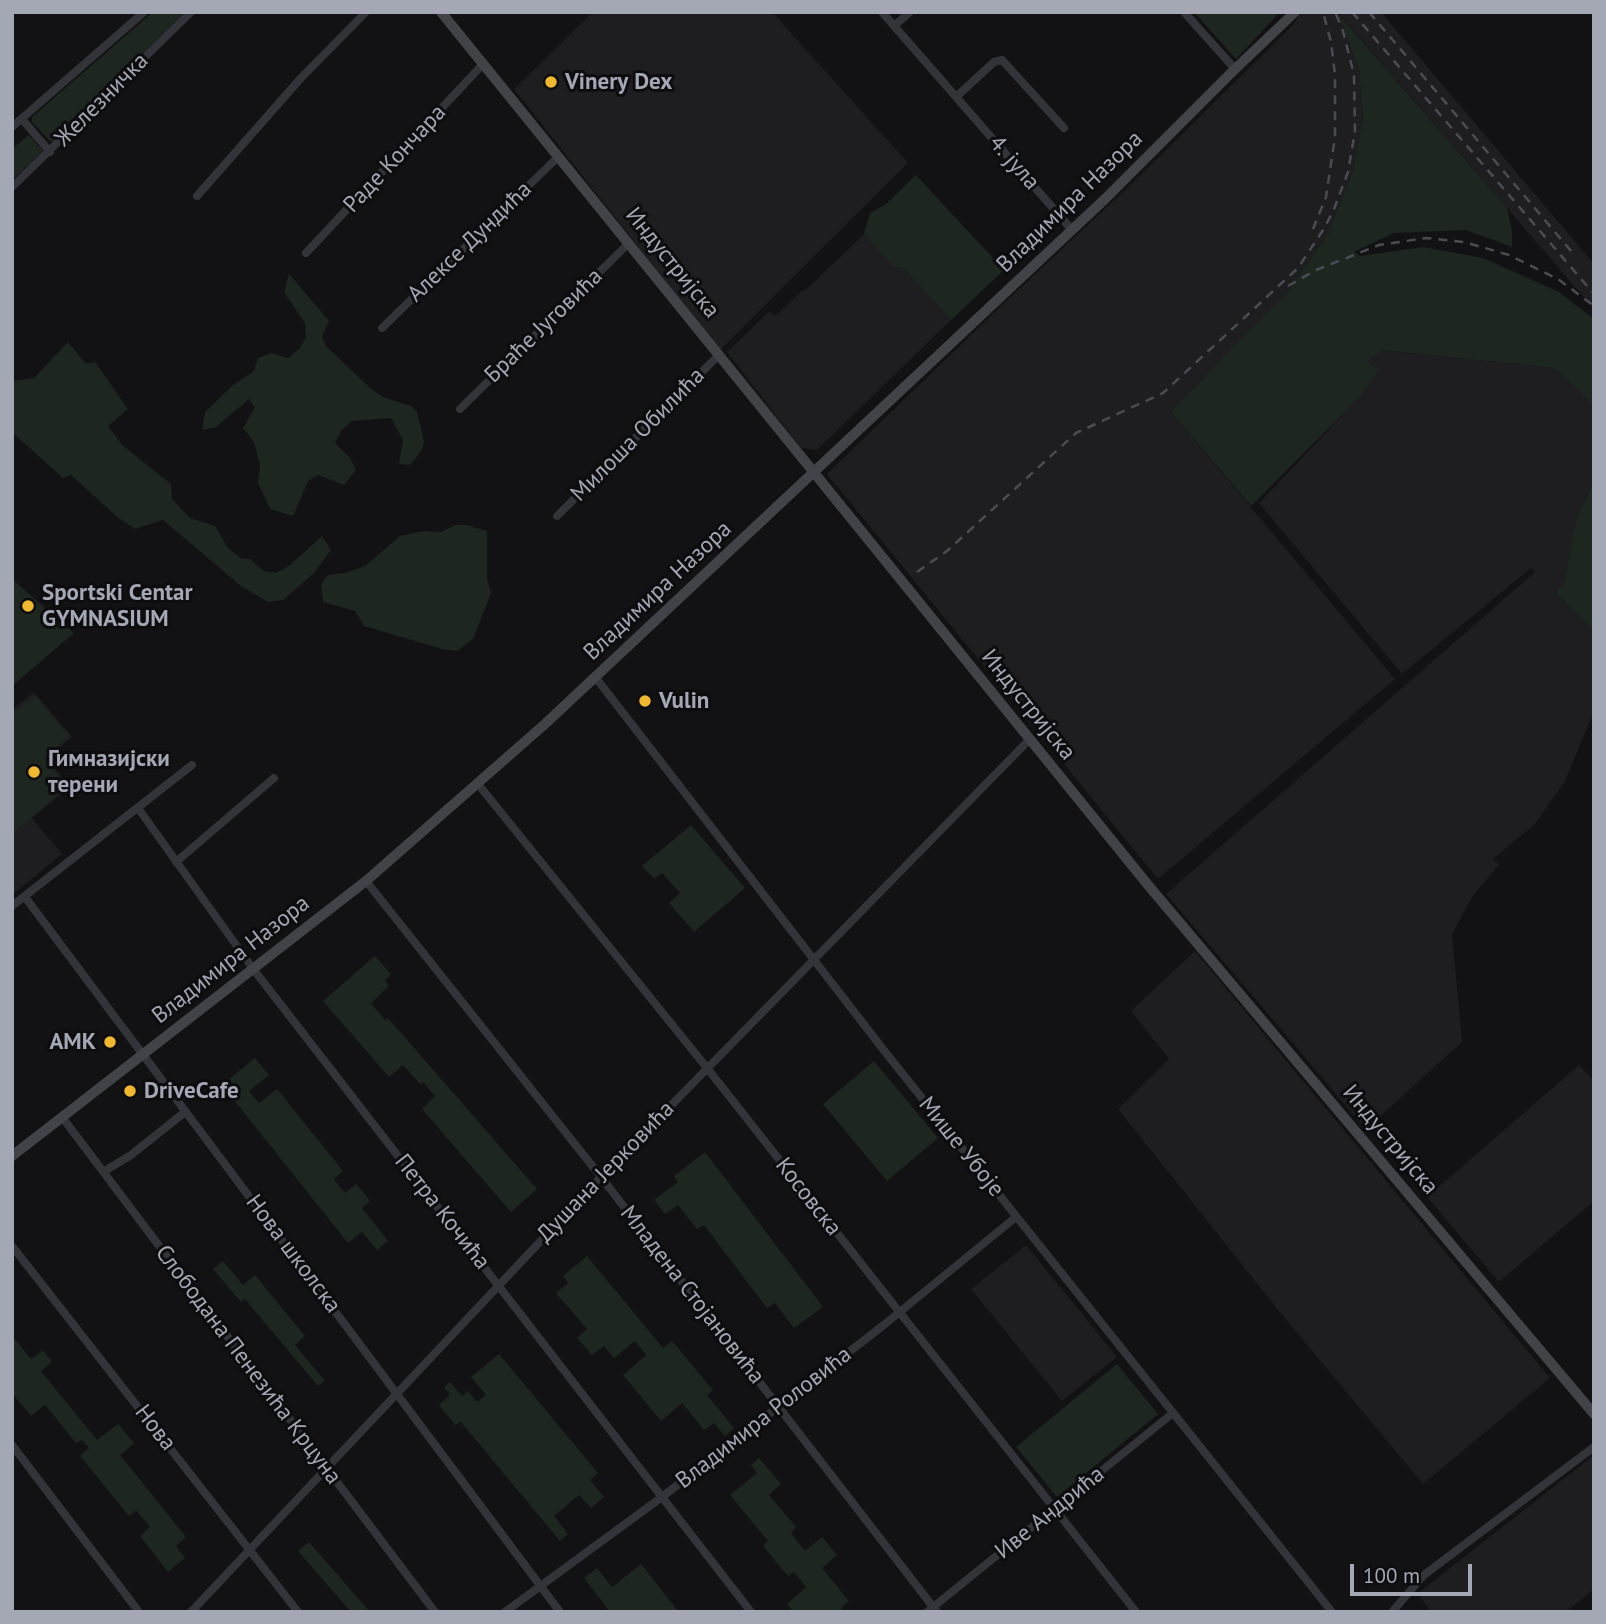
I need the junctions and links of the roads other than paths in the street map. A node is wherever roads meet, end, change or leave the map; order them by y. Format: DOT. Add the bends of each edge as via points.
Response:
graph roads {
  1 [pos="144,12"];
  2 [pos="191,12"];
  3 [pos="366,12"];
  4 [pos="441,12"];
  5 [pos="882,12"];
  6 [pos="909,12"];
  7 [pos="1184,12"];
  8 [pos="1295,12"];
  9 [pos="894,26"];
  10 [pos="483,64"];
  11 [pos="1235,69"];
  12 [pos="956,97"];
  13 [pos="22,119"];
  14 [pos="12,127"];
  15 [pos="1064,128"];
  16 [pos="50,152"];
  17 [pos="558,157"];
  18 [pos="12,187"];
  19 [pos="197,196"];
  20 [pos="1072,230"];
  21 [pos="629,243"];
  22 [pos="306,254"];
  23 [pos="382,328"];
  24 [pos="719,355"];
  25 [pos="460,409"];
  26 [pos="814,474"];
  27 [pos="557,516"];
  28 [pos="596,678"];
  29 [pos="1029,740"];
  30 [pos="192,765"];
  31 [pos="274,778"];
  32 [pos="478,784"];
  33 [pos="138,808"];
  34 [pos="176,862"];
  35 [pos="366,881"];
  36 [pos="25,897"];
  37 [pos="12,906"];
  38 [pos="813,961"];
  39 [pos="254,970"];
  40 [pos="143,1055"];
  41 [pos="707,1068"];
  42 [pos="185,1112"];
  43 [pos="62,1117"];
  44 [pos="14,1151"];
  45 [pos="103,1172"];
  46 [pos="601,1177"];
  47 [pos="1016,1217"];
  48 [pos="12,1245"];
  49 [pos="499,1285"];
  50 [pos="899,1312"];
  51 [pos="398,1392"];
  52 [pos="779,1406"];
  53 [pos="1173,1413"];
  54 [pos="1594,1414"];
  55 [pos="12,1445"];
  56 [pos="1594,1447"];
  57 [pos="326,1468"];
  58 [pos="662,1497"];
  59 [pos="1056,1510"];
  60 [pos="250,1549"];
  61 [pos="540,1585"];
  62 [pos="932,1610"];
  63 [pos="139,1612"];
  64 [pos="191,1612"];
  65 [pos="298,1612"];
  66 [pos="435,1612"];
  67 [pos="505,1612"];
  68 [pos="560,1612"];
  69 [pos="751,1612"];
  70 [pos="1136,1612"];
  71 [pos="1332,1612"];
  72 [pos="1392,1612"];
  1 -- 13 [label="street, Железничка"];
  2 -- 16 [label="street, Железничка"];
  3 -- 19 [label="street"];
  4 -- 10 [label="main road, Индустријска"];
  5 -- 9 [label="street, 4. јула"];
  6 -- 9 [label="street"];
  7 -- 11 [label="street"];
  8 -- 11 [label="main road, Владимира Назора"];
  9 -- 12 [label="street, 4. јула"];
  10 -- 17 [label="main road, Индустријска"];
  10 -- 22 [label="street, Раде Кончара"];
  11 -- 20 [label="main road, Владимира Назора"];
  12 -- 15 [label="street" via="1002,60"];
  12 -- 20 [label="street, 4. јула"];
  13 -- 14 [label="street, Железничка"];
  13 -- 16 [label="street"];
  16 -- 18 [label="street, Железничка"];
  17 -- 21 [label="main road, Индустријска"];
  17 -- 23 [label="street, Алексе Дундића"];
  20 -- 26 [label="main road, Владимира Назора"];
  21 -- 24 [label="main road, Индустријска"];
  21 -- 25 [label="street, Браће Југовића"];
  24 -- 26 [label="main road, Индустријска"];
  24 -- 27 [label="street, Милоша Обилића"];
  26 -- 28 [label="main road, Владимира Назора"];
  26 -- 29 [label="main road, Индустријска"];
  28 -- 32 [label="main road, Владимира Назора"];
  28 -- 38 [label="street, Мише Убоје"];
  29 -- 38 [label="street, Душана Јерковића"];
  29 -- 54 [label="main road, Индустријска"];
  30 -- 33 [label="street"];
  31 -- 34 [label="street"];
  32 -- 35 [label="main road, Владимира Назора"];
  32 -- 41 [label="street, Косовска"];
  33 -- 34 [label="street, Петра Кочића"];
  33 -- 36 [label="street"];
  34 -- 39 [label="street, Петра Кочића"];
  35 -- 39 [label="main road, Владимира Назора"];
  35 -- 46 [label="street, Младена Стојановића"];
  36 -- 37 [label="street"];
  36 -- 40 [label="street, Нова школска"];
  38 -- 41 [label="street, Душана Јерковића"];
  38 -- 47 [label="street, Мише Убоје"];
  39 -- 40 [label="main road, Владимира Назора"];
  39 -- 49 [label="street, Петра Кочића"];
  40 -- 42 [label="street, Нова школска"];
  40 -- 43 [label="main road, Владимира Назора"];
  41 -- 46 [label="street, Душана Јерковића"];
  41 -- 50 [label="street, Косовска"];
  42 -- 45 [label="street"];
  42 -- 51 [label="street, Нова школска"];
  43 -- 44 [label="main road, Владимира Назора"];
  43 -- 45 [label="street, Слободана Пенезића Крцуна"];
  45 -- 57 [label="street, Слободана Пенезића Крцуна"];
  46 -- 49 [label="street, Душана Јерковића"];
  46 -- 52 [label="street, Младена Стојановића"];
  47 -- 50 [label="street, Владимира Роловића"];
  47 -- 53 [label="street, Мише Убоје"];
  48 -- 60 [label="street, Нова"];
  49 -- 51 [label="street, Душана Јерковића"];
  49 -- 58 [label="street, Петра Кочића"];
  50 -- 52 [label="street, Владимира Роловића"];
  50 -- 59 [label="street, Косовска"];
  51 -- 57 [label="street, Душана Јерковића"];
  51 -- 61 [label="street, Нова школска"];
  52 -- 58 [label="street, Владимира Роловића"];
  52 -- 62 [label="street, Младена Стојановића"];
  53 -- 59 [label="street, Иве Андрића"];
  53 -- 71 [label="street, Мише Убоје"];
  55 -- 63 [label="street"];
  56 -- 72 [label="street" via="1424,1575"];
  57 -- 60 [label="street, Душана Јерковића"];
  57 -- 66 [label="street, Слободана Пенезића Крцуна"];
  58 -- 61 [label="street, Владимира Роловића"];
  58 -- 69 [label="street, Петра Кочића"];
  59 -- 62 [label="street, Иве Андрића"];
  59 -- 70 [label="street, Косовска"];
  60 -- 64 [label="street, Душана Јерковића"];
  60 -- 65 [label="street, Нова"];
  61 -- 67 [label="street, Владимира Роловића"];
  61 -- 68 [label="street, Нова школска"];
}
